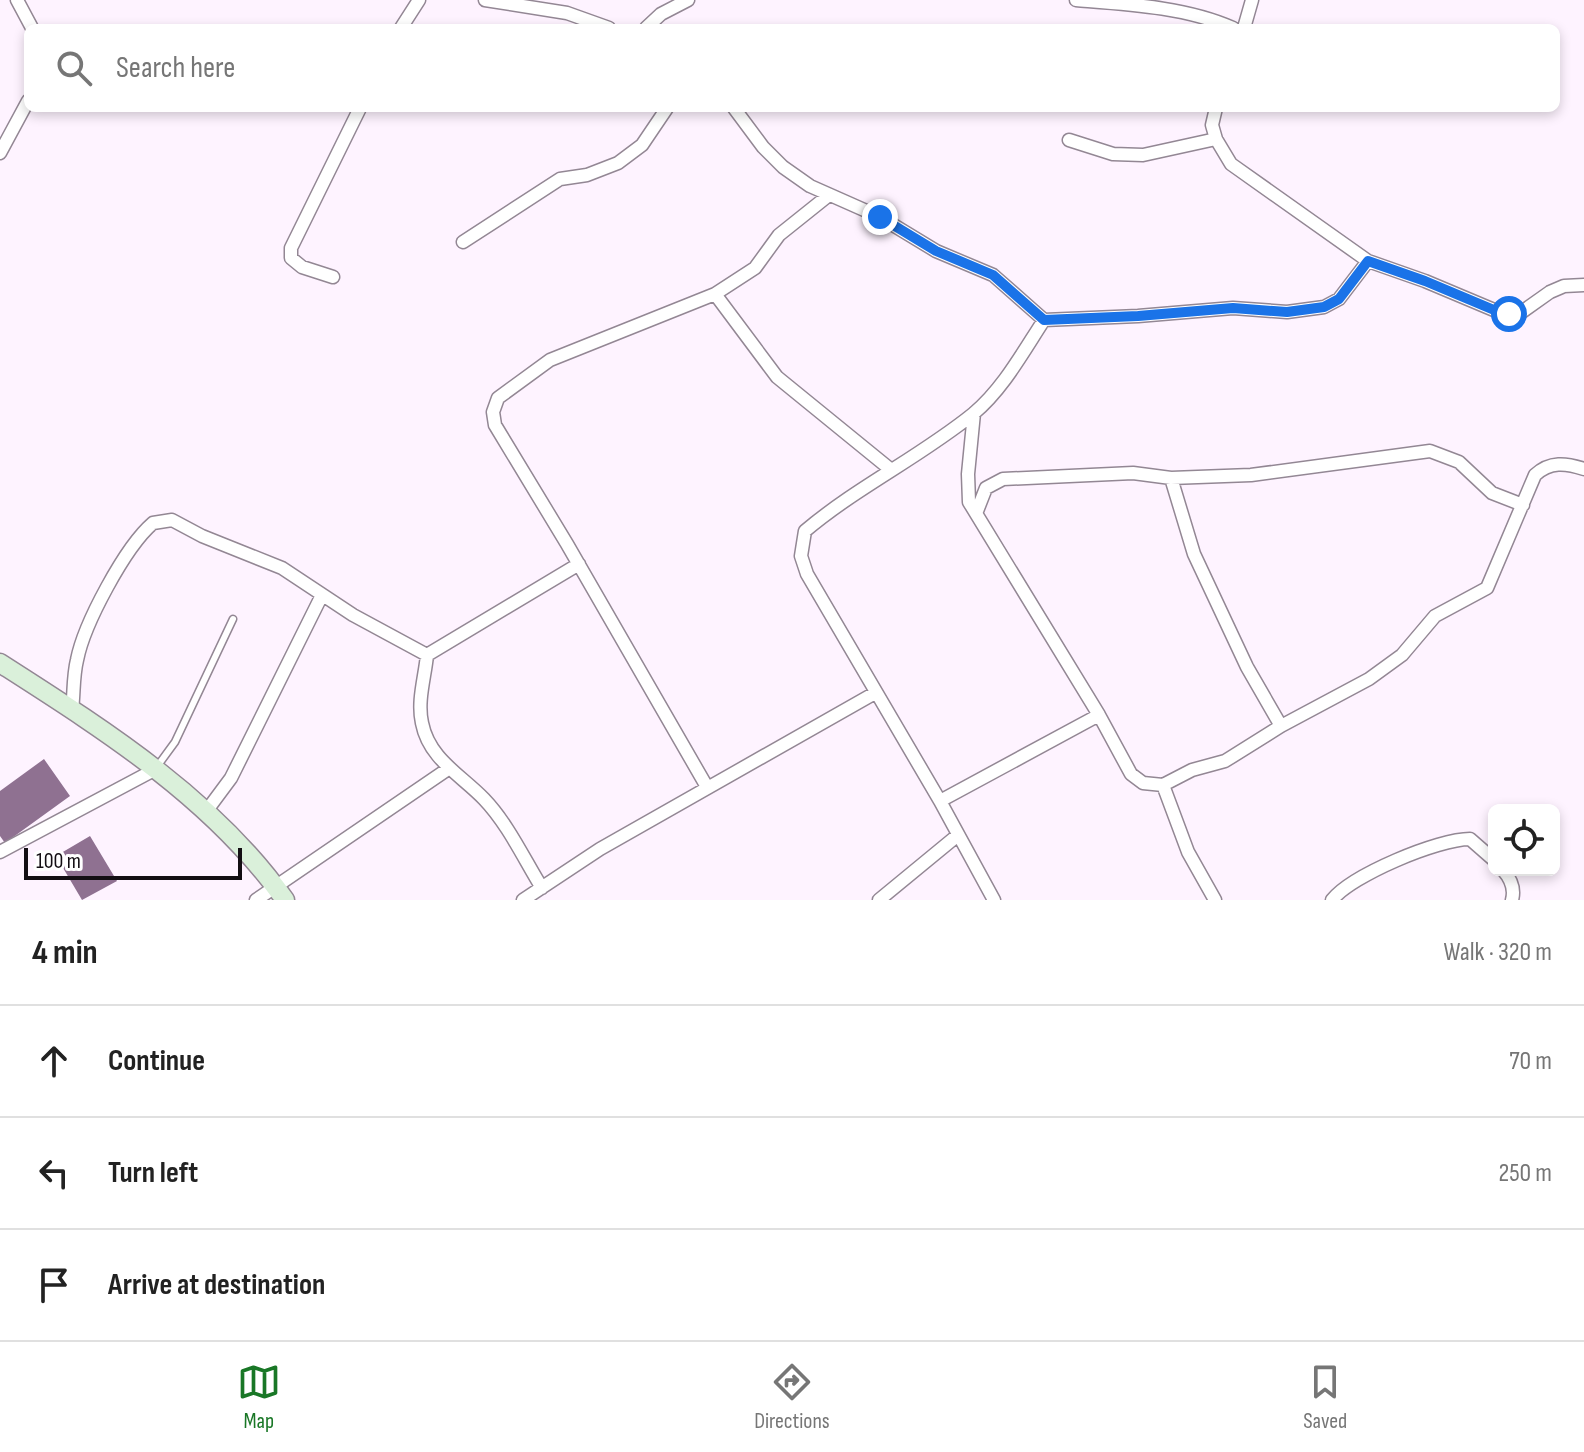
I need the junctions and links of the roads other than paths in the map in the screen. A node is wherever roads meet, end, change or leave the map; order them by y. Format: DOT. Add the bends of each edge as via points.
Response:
graph roads {
  1 [pos="17,0"];
  2 [pos="419,0"];
  3 [pos="485,0"];
  4 [pos="688,0"];
  5 [pos="1076,0"];
  6 [pos="1252,0"];
  7 [pos="30,24"];
  8 [pos="404,24"];
  9 [pos="598,24"];
  10 [pos="650,24"];
  11 [pos="1222,24"];
  12 [pos="1245,24"];
  13 [pos="24,108"];
  14 [pos="358,112"];
  15 [pos="664,112"];
  16 [pos="737,112"];
  17 [pos="1215,112"];
  18 [pos="1216,139"];
  19 [pos="1069,140"];
  20 [pos="0,153"];
  21 [pos="829,195"];
  22 [pos="463,242"];
  23 [pos="1368,261"];
  24 [pos="333,277"];
  25 [pos="1584,285"];
  26 [pos="715,294"];
  27 [pos="1044,320"];
  28 [pos="974,413"];
  29 [pos="890,469"];
  30 [pos="1584,469"];
  31 [pos="1171,478"];
  32 [pos="1523,505"];
  33 [pos="977,511"];
  34 [pos="579,564"];
  35 [pos="322,595"];
  36 [pos="233,619"];
  37 [pos="427,655"];
  38 [pos="1,665"];
  39 [pos="875,693"];
  40 [pos="72,710"];
  41 [pos="1099,715"];
  42 [pos="1281,726"];
  43 [pos="156,769"];
  44 [pos="448,769"];
  45 [pos="1163,785"];
  46 [pos="707,787"];
  47 [pos="940,801"];
  48 [pos="205,813"];
  49 [pos="958,835"];
  50 [pos="0,852"];
  51 [pos="1488,855"];
  52 [pos="1508,876"];
  53 [pos="542,888"];
  54 [pos="280,892"];
  55 [pos="528,899"];
  56 [pos="256,900"];
  57 [pos="879,900"];
  58 [pos="994,900"];
  59 [pos="1215,900"];
  60 [pos="1332,900"];
  61 [pos="1512,900"];
  1 -- 7 [label="street"];
  2 -- 8 [label="street"];
  3 -- 9 [label="street" via="567,13"];
  4 -- 10 [label="street"];
  5 -- 11 [label="street"];
  6 -- 12 [label="street"];
  13 -- 20 [label="street"];
  14 -- 24 [label="street" via="291,248 291,258 302,267"];
  15 -- 22 [label="street" via="642,145 618,163 560,179"];
  16 -- 21 [label="street" via="783,167"];
  17 -- 18 [label="street"];
  18 -- 19 [label="street" via="1143,155 1113,154"];
  18 -- 23 [label="street" via="1231,164"];
  21 -- 26 [label="street" via="779,235 755,268"];
  21 -- 27 [label="street" via="993,275"];
  23 -- 25 [label="street" via="1509,314 1519,314 1564,286"];
  23 -- 27 [label="street" via="1339,299 1324,307"];
  26 -- 29 [label="street" via="777,377"];
  26 -- 34 [label="street" via="550,360 498,398 495,425"];
  27 -- 28 [label="street" via="1000,386"];
  28 -- 29 [label="street"];
  28 -- 33 [label="street" via="968,474 969,502"];
  29 -- 39 [label="street" via="805,531 801,545 807,574"];
  30 -- 32 [label="street" via="1569,464 1543,467"];
  31 -- 32 [label="street" via="1251,475 1430,451 1459,462 1492,493"];
  31 -- 33 [label="street" via="1133,473 1003,479 986,488"];
  31 -- 42 [label="street" via="1194,554"];
  32 -- 42 [label="street" via="1487,588 1435,616 1402,655 1369,679"];
  33 -- 41 [label="street"];
  34 -- 37 [label="street"];
  34 -- 46 [label="street"];
  35 -- 37 [label="street"];
  35 -- 40 [label="street" via="282,568 172,520 153,523 129,549 100,602 77,658"];
  35 -- 48 [label="street" via="231,778"];
  36 -- 43 [label="lane" via="175,742"];
  37 -- 44 [label="street" via="421,720"];
  38 -- 40 [label="street"];
  39 -- 46 [label="street"];
  39 -- 47 [label="street"];
  40 -- 43 [label="street"];
  41 -- 45 [label="street" via="1131,774 1143,783"];
  41 -- 47 [label="street"];
  42 -- 45 [label="street" via="1225,761"];
  43 -- 48 [label="street"];
  43 -- 50 [label="street"];
  44 -- 53 [label="street" via="485,800"];
  44 -- 54 [label="street"];
  45 -- 59 [label="street" via="1188,852"];
  46 -- 53 [label="street"];
  47 -- 49 [label="street"];
  48 -- 54 [label="street"];
  49 -- 57 [label="street"];
  49 -- 58 [label="street"];
  51 -- 60 [label="street" via="1470,839 1456,839 1399,859"];
  52 -- 61 [label="street"];
  53 -- 55 [label="street"];
  54 -- 56 [label="street"];
}
